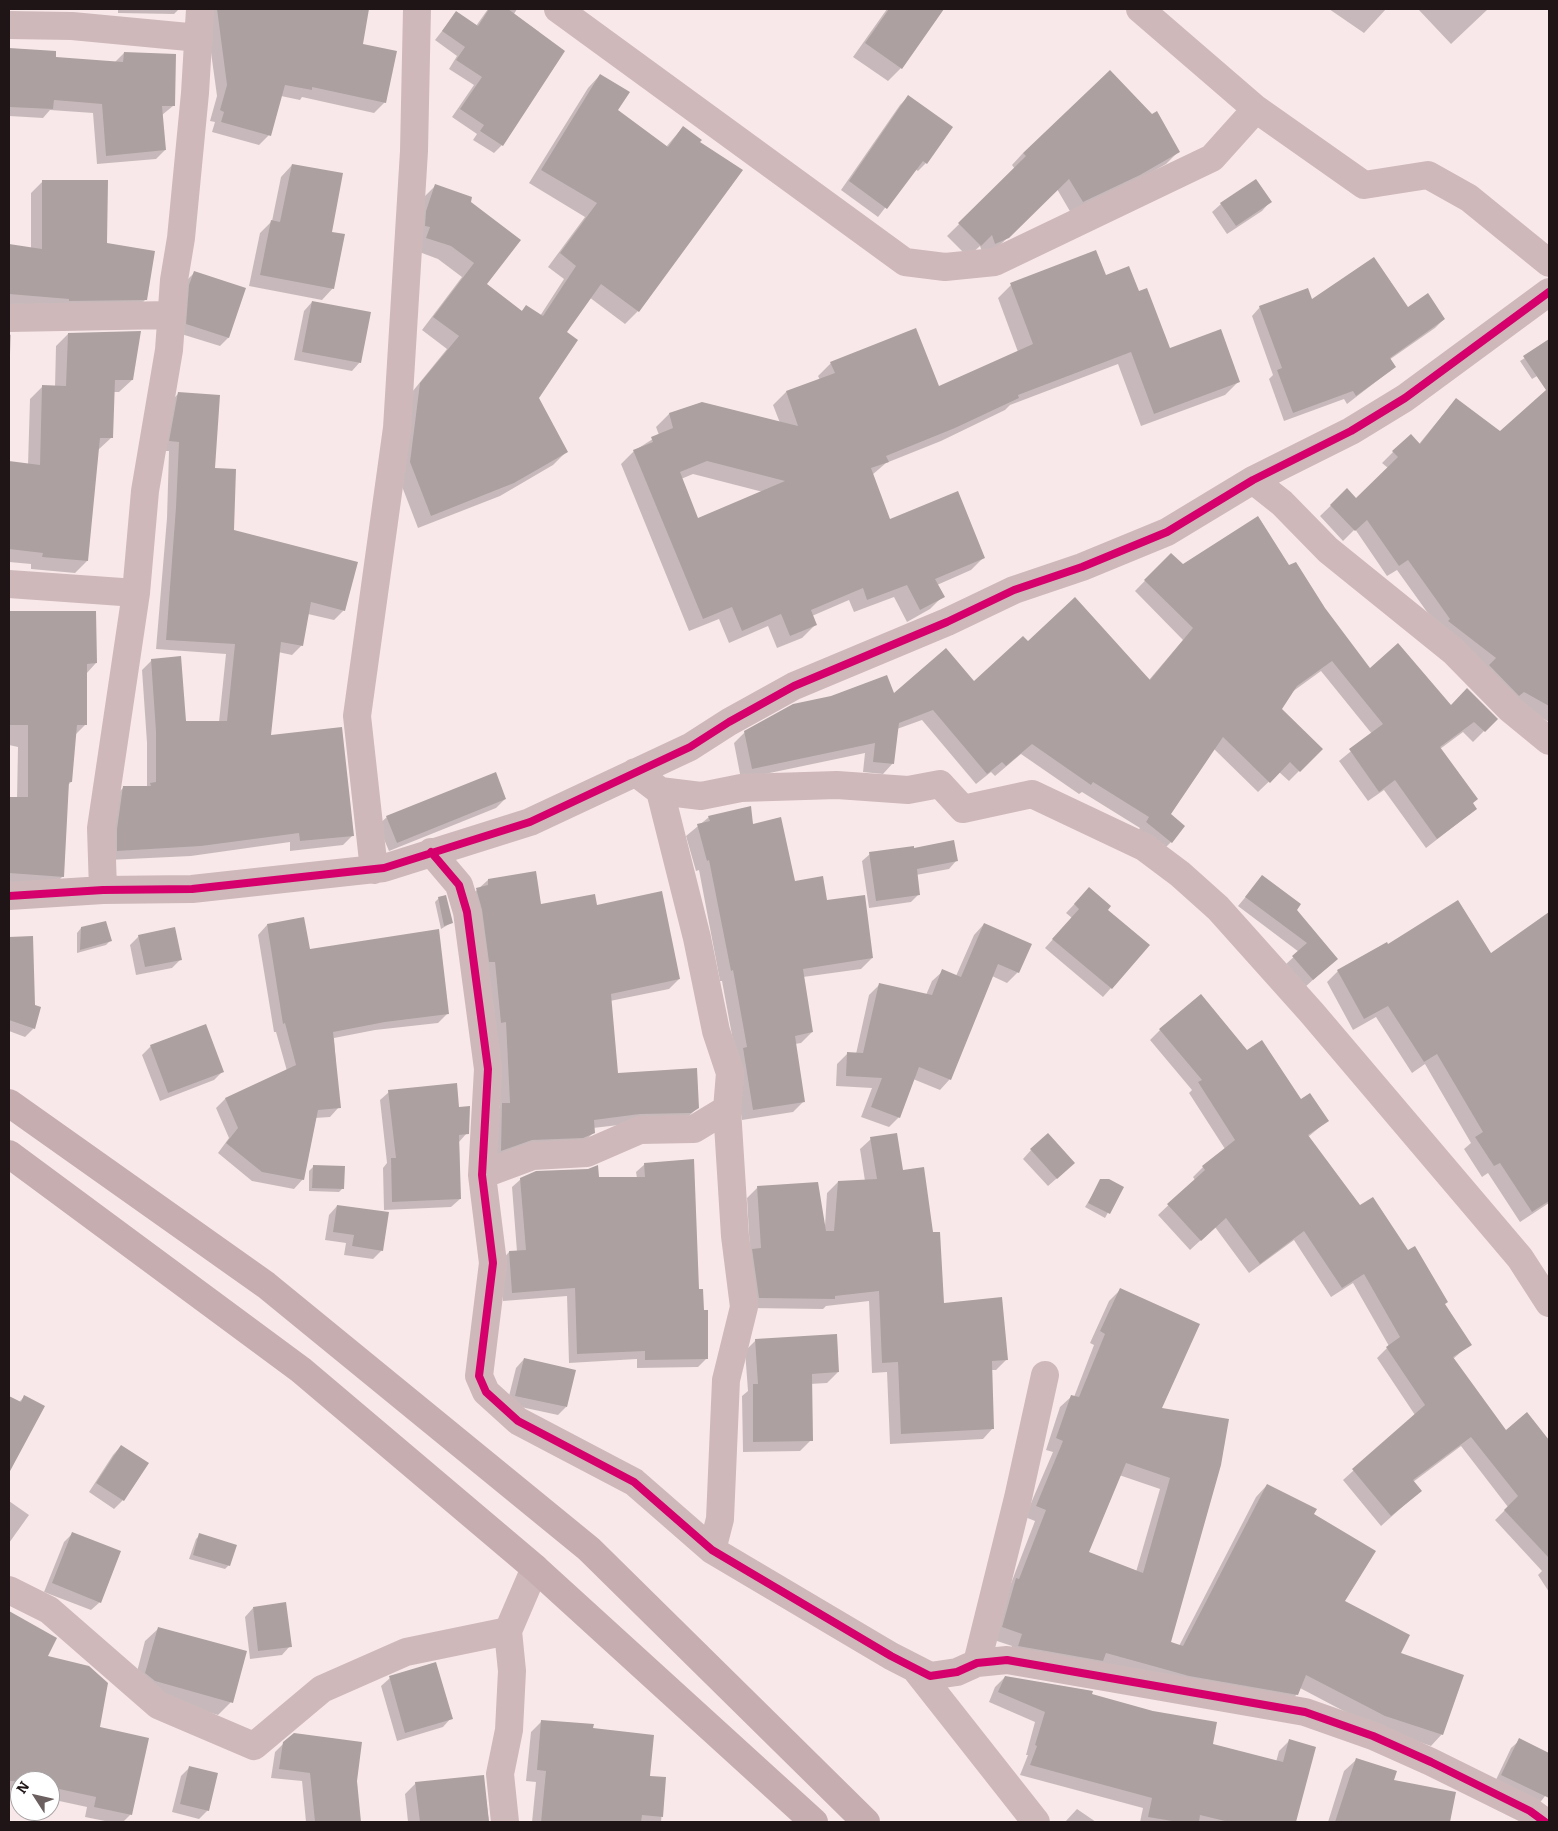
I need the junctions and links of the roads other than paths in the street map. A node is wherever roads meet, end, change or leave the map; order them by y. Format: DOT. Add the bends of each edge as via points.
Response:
graph roads {
  1 [pos="200,9"];
  2 [pos="417,9"];
  3 [pos="558,9"];
  4 [pos="1140,9"];
  5 [pos="9,25"];
  6 [pos="199,38"];
  7 [pos="1256,109"];
  8 [pos="1549,263"];
  9 [pos="1549,292"];
  10 [pos="170,315"];
  11 [pos="9,318"];
  12 [pos="1253,480"];
  13 [pos="9,584"];
  14 [pos="136,593"];
  15 [pos="1549,741"];
  16 [pos="635,772"];
  17 [pos="660,791"];
  18 [pos="431,852"];
  19 [pos="374,870"];
  20 [pos="103,890"];
  21 [pos="9,896"];
  22 [pos="9,1103"];
  23 [pos="727,1109"];
  24 [pos="9,1154"];
  25 [pos="482,1175"];
  26 [pos="1549,1303"];
  27 [pos="1045,1375"];
  28 [pos="712,1550"];
  29 [pos="535,1568"];
  30 [pos="9,1590"];
  31 [pos="508,1631"];
  32 [pos="977,1663"];
  33 [pos="917,1671"];
  34 [pos="505,1822"];
  35 [pos="814,1822"];
  36 [pos="866,1822"];
  37 [pos="1036,1822"];
  38 [pos="1545,1822"];
  1 -- 6 [label="street"];
  2 -- 19 [label="street" via="414,151 397,428 357,716"];
  3 -- 7 [label="street" via="905,262 945,267 995,262 1212,158"];
  4 -- 7 [label="street"];
  5 -- 6 [label="street" via="72,26"];
  6 -- 10 [label="street" via="181,238"];
  7 -- 8 [label="street" via="1364,185 1428,175 1469,198"];
  9 -- 12 [label="street" via="1405,398 1351,431"];
  10 -- 11 [label="street"];
  10 -- 14 [label="street" via="169,350 145,491"];
  12 -- 15 [label="street" via="1282,503 1328,550 1452,651 1510,709"];
  12 -- 16 [label="street" via="1168,532 1014,590 947,622 794,686 690,747"];
  13 -- 14 [label="street"];
  14 -- 20 [label="street" via="101,828"];
  16 -- 17 [label="street"];
  16 -- 18 [label="street" via="530,822"];
  17 -- 23 [label="street" via="697,938 716,1031 730,1073"];
  17 -- 26 [label="street" via="701,796 741,788 837,784 908,790 940,784 963,809 1032,794 1144,847 1218,908 1312,1013 1520,1258"];
  18 -- 19 [label="street"];
  18 -- 25 [label="street" via="459,886 467,912 488,1069"];
  19 -- 20 [label="street" via="192,889"];
  20 -- 21 [label="street"];
  22 -- 36 [label="main road" via="266,1285 589,1549"];
  23 -- 25 [label="street" via="694,1129 640,1130 587,1153 533,1156"];
  23 -- 28 [label="street" via="735,1236 744,1307 726,1380 720,1519"];
  24 -- 29 [label="main road" via="301,1370"];
  25 -- 28 [label="street" via="493,1263 479,1376 486,1392 518,1421 634,1482"];
  27 -- 32 [label="street"];
  28 -- 33 [label="street"];
  29 -- 31 [label="street"];
  29 -- 35 [label="main road"];
  30 -- 31 [label="street" via="49,1610 158,1705 254,1746 322,1689 406,1652"];
  31 -- 34 [label="street" via="512,1671 509,1730 500,1774"];
  32 -- 33 [label="street" via="944,1675 930,1676"];
  32 -- 38 [label="street" via="1016,1661 1305,1712 1373,1736 1431,1762"];
  33 -- 37 [label="street"];
}
